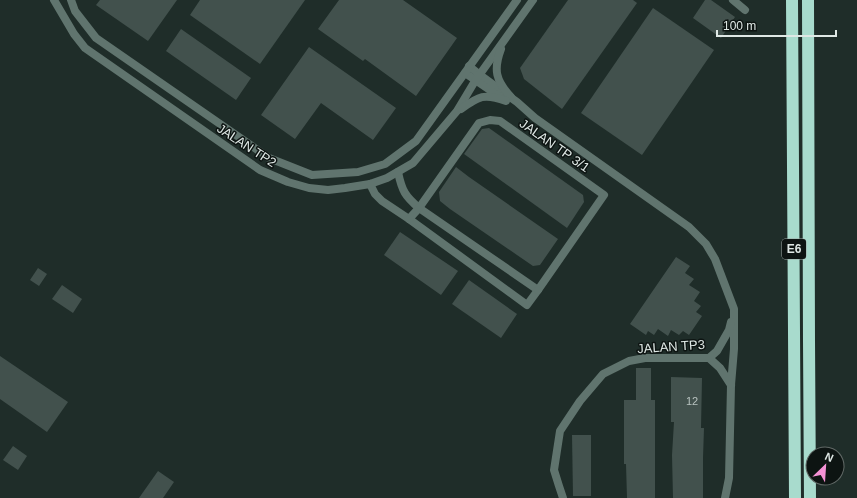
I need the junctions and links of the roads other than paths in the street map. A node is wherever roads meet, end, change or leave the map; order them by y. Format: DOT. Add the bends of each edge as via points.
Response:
graph roads {
  1 [pos="54,0"];
  2 [pos="71,0"];
  3 [pos="517,0"];
  4 [pos="533,0"];
  5 [pos="733,0"];
  6 [pos="792,0"];
  7 [pos="808,0"];
  8 [pos="745,10"];
  9 [pos="505,39"];
  10 [pos="467,70"];
  11 [pos="478,78"];
  12 [pos="508,99"];
  13 [pos="457,111"];
  14 [pos="398,172"];
  15 [pos="370,184"];
  16 [pos="419,208"];
  17 [pos="409,219"];
  18 [pos="538,290"];
  19 [pos="734,309"];
  20 [pos="709,358"];
  21 [pos="731,385"];
  22 [pos="563,498"];
  23 [pos="725,498"];
  24 [pos="795,498"];
  25 [pos="810,498"];
  1 -- 15 [label="street, JALAN TP2" via="85,48 260,170 309,188 328,190"];
  2 -- 10 [label="street, JALAN TP2" via="75,11 96,38 269,158 312,175 358,172 385,164 416,141"];
  3 -- 10 [label="street, JALAN TP2"];
  4 -- 9 [label="street, JALAN TP2"];
  5 -- 8 [label="street"];
  6 -- 24 [label="highway, E6"];
  7 -- 25 [label="highway, E6"];
  9 -- 11 [label="street, JALAN TP2"];
  9 -- 12 [label="street" via="496,72"];
  10 -- 11 [label="street"];
  11 -- 12 [label="street"];
  11 -- 13 [label="street, JALAN TP2"];
  12 -- 13 [label="street" via="483,97 473,100"];
  12 -- 19 [label="street" via="689,227 706,244 715,259"];
  13 -- 14 [label="street, JALAN TP2" via="413,163"];
  14 -- 15 [label="street, JALAN TP2"];
  14 -- 16 [label="street" via="404,193"];
  15 -- 17 [label="street" via="382,201"];
  16 -- 17 [label="street"];
  16 -- 18 [label="street"];
  16 -- 18 [label="street, JALAN TP 3/1" via="479,123 500,121 604,195"];
  17 -- 18 [label="street" via="527,305"];
  19 -- 20 [label="street, JALAN TP3" via="729,330 717,351"];
  19 -- 21 [label="street"];
  20 -- 21 [label="street" via="720,368"];
  20 -- 22 [label="street, JALAN TP3" via="644,358 630,361 603,374 580,401 560,431 554,470"];
  21 -- 23 [label="street" via="729,478"];
}
